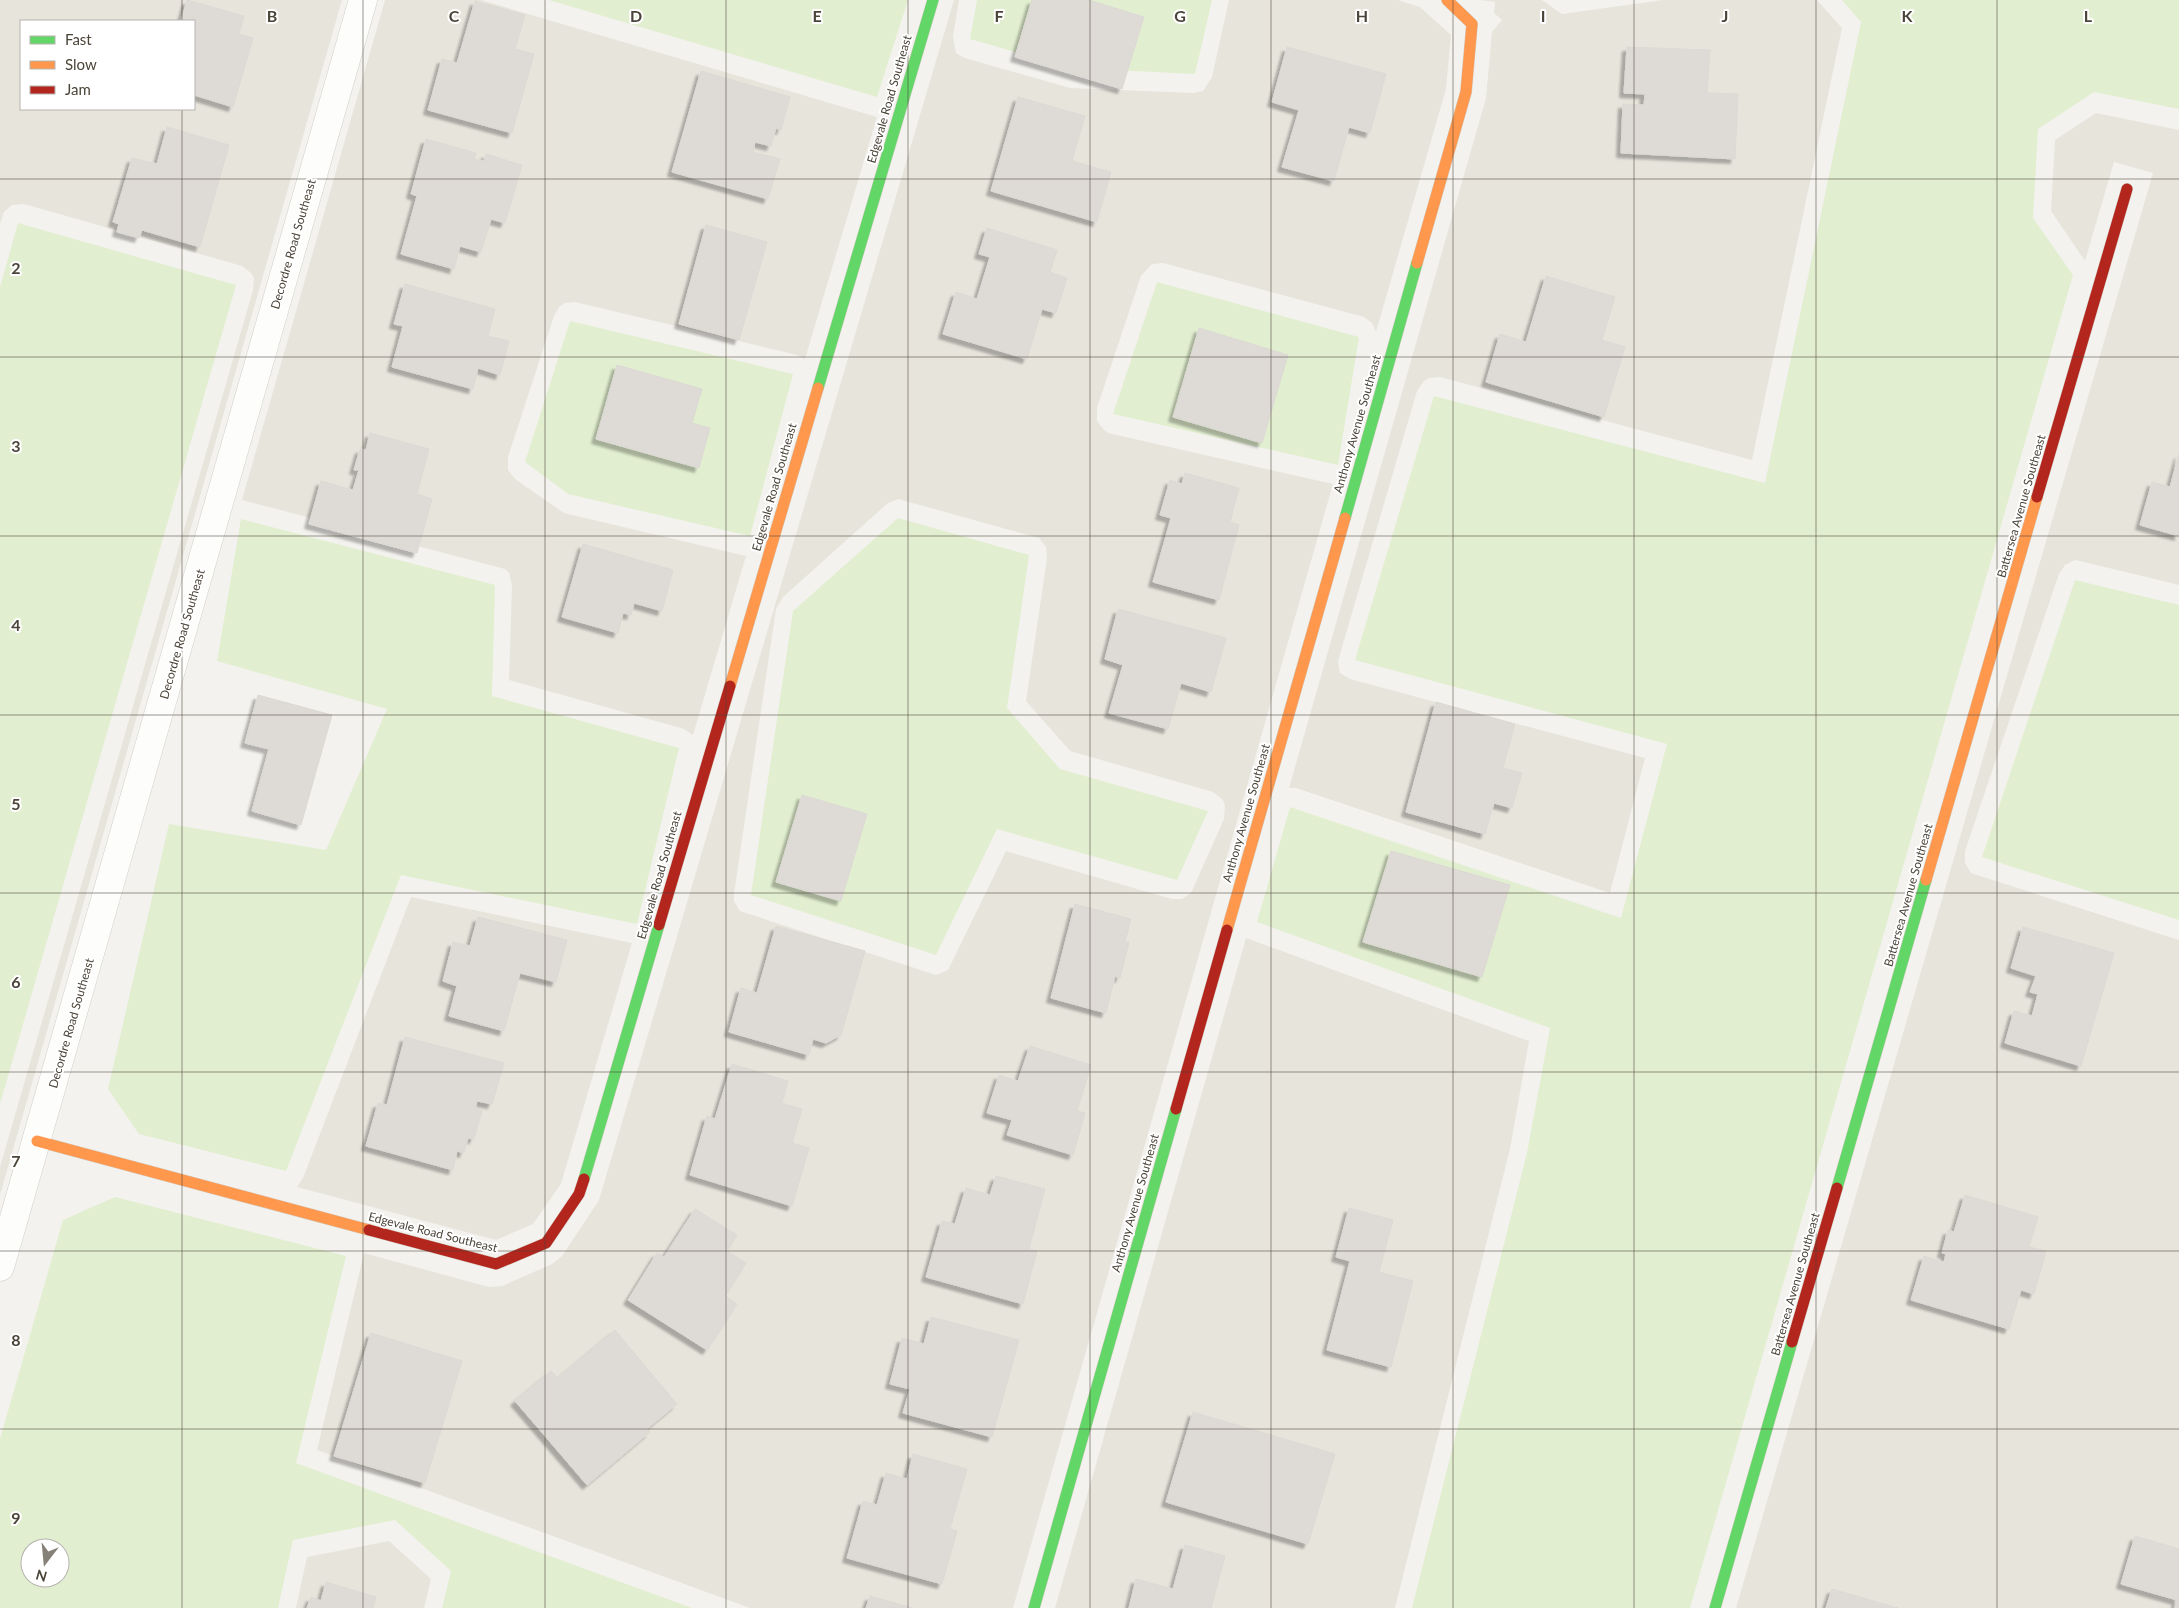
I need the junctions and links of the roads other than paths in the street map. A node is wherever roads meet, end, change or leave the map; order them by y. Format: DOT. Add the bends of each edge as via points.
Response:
graph roads {
  1 [pos="363,0"];
  2 [pos="932,0"];
  3 [pos="1447,0"];
  4 [pos="2127,189"];
  5 [pos="37,1140"];
  6 [pos="0,1268"];
  7 [pos="1034,1608"];
  8 [pos="1715,1608"];
  1 -- 5 [label="street, Decordre Road Southeast"];
  2 -- 5 [label="street, Edgevale Road Southeast" via="579,1194 546,1243 496,1264"];
  3 -- 7 [label="street, Anthony Avenue Southeast" via="1472,24 1466,92"];
  4 -- 8 [label="street, Battersea Avenue Southeast"];
  5 -- 6 [label="street, Decordre Road Southeast"];
}
